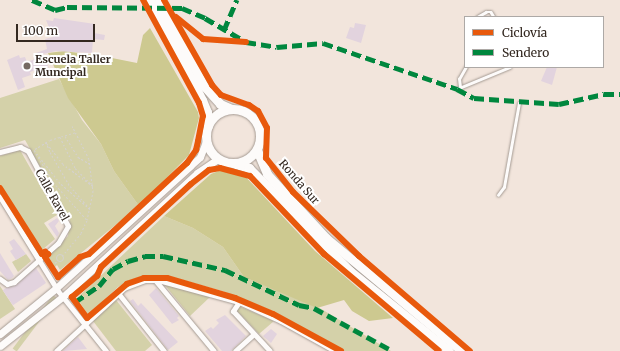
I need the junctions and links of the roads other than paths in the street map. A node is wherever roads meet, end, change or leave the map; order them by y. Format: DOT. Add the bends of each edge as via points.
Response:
graph roads {
  1 [pos="150,0"];
  2 [pos="159,0"];
  3 [pos="479,16"];
  4 [pos="493,16"];
  5 [pos="465,68"];
  6 [pos="507,68"];
  7 [pos="460,86"];
  8 [pos="457,89"];
  9 [pos="519,103"];
  10 [pos="232,109"];
  11 [pos="208,128"];
  12 [pos="206,141"];
  13 [pos="257,150"];
  14 [pos="0,152"];
  15 [pos="218,159"];
  16 [pos="235,164"];
  17 [pos="498,195"];
  18 [pos="0,197"];
  19 [pos="40,260"];
  20 [pos="0,279"];
  21 [pos="155,280"];
  22 [pos="57,287"];
  23 [pos="118,293"];
  24 [pos="64,296"];
  25 [pos="239,302"];
  26 [pos="85,324"];
  27 [pos="0,334"];
  28 [pos="253,335"];
  29 [pos="0,346"];
  30 [pos="56,351"];
  31 [pos="106,351"];
  32 [pos="164,351"];
  33 [pos="214,351"];
  34 [pos="234,351"];
  35 [pos="270,351"];
  36 [pos="335,351"];
  37 [pos="449,351"];
  38 [pos="462,351"];
  1 -- 11 [label="highway" via="202,100 207,112"];
  2 -- 10 [label="highway" via="204,86 220,104"];
  3 -- 4 [label="lane" via="486,12 491,12"];
  5 -- 7 [label="lane" via="459,79"];
  6 -- 7 [label="lane"];
  7 -- 8 [label="lane"];
  9 -- 17 [label="lane" via="504,187"];
  10 -- 11 [label="highway" via="217,115"];
  10 -- 13 [label="highway" via="248,113 259,126 260,143"];
  11 -- 12 [label="highway"];
  12 -- 15 [label="highway"];
  12 -- 22 [label="main road" via="200,157"];
  13 -- 16 [label="highway" via="247,160"];
  13 -- 38 [label="highway, Ronda Sur" via="267,174 326,238"];
  14 -- 19 [label="street, Calle Ravel" via="20,147 28,151 68,221 67,232"];
  15 -- 16 [label="highway"];
  15 -- 24 [label="main road" via="198,174"];
  16 -- 37 [label="highway" via="249,168 350,270"];
  18 -- 19 [label="street"];
  19 -- 20 [label="street, Calle Ravel" via="11,284 4,284"];
  19 -- 22 [label="street" via="51,270"];
  21 -- 23 [label="street" via="133,283"];
  21 -- 25 [label="street" via="174,282"];
  21 -- 33 [label="street"];
  22 -- 24 [label="street"];
  22 -- 27 [label="main road"];
  23 -- 26 [label="street"];
  23 -- 32 [label="street"];
  24 -- 26 [label="street"];
  24 -- 29 [label="main road"];
  25 -- 28 [label="street" via="234,311"];
  25 -- 36 [label="street" via="281,321"];
  26 -- 30 [label="street"];
  26 -- 31 [label="street"];
  28 -- 34 [label="street"];
  28 -- 35 [label="street"];
}
